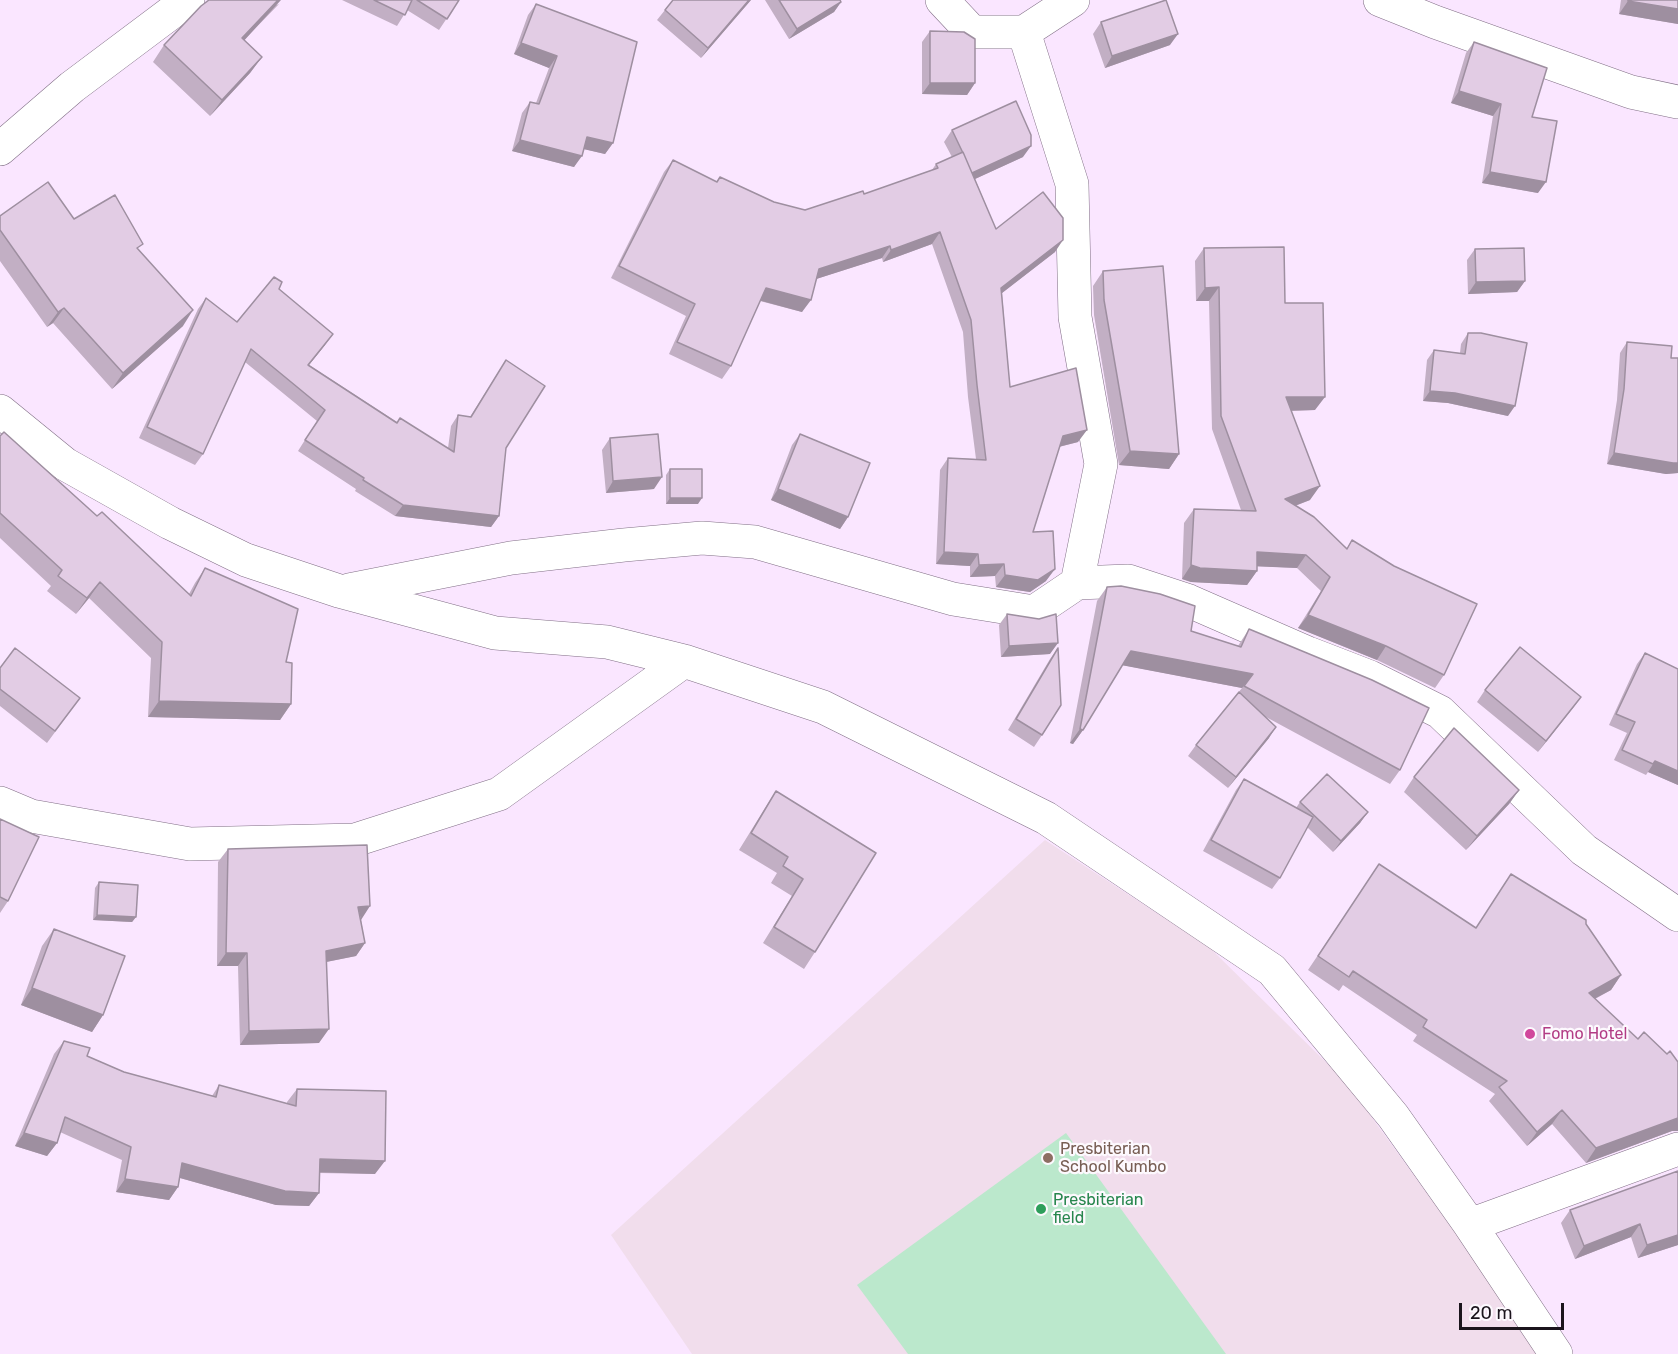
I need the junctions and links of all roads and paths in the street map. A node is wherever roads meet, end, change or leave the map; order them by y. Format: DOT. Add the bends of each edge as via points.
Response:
graph roads {
  1 [pos="188,0"];
  2 [pos="942,0"];
  3 [pos="1072,0"];
  4 [pos="1380,0"];
  5 [pos="1024,32"];
  6 [pos="1678,102"];
  7 [pos="0,149"];
  8 [pos="0,411"];
  9 [pos="1077,583"];
  10 [pos="339,591"];
  11 [pos="684,662"];
  12 [pos="0,803"];
  13 [pos="1678,915"];
  14 [pos="1678,1149"];
  15 [pos="1470,1225"];
  16 [pos="1556,1354"];
  1 -- 7 [label="street" via="72,87"];
  2 -- 5 [label="street" via="972,32"];
  3 -- 5 [label="street"];
  4 -- 6 [label="street" via="1631,92"];
  5 -- 9 [label="street" via="1072,184 1075,317 1101,464"];
  8 -- 10 [label="street" via="65,464 170,524 246,560"];
  9 -- 10 [label="street" via="1034,612 953,599 755,542 702,538 512,558"];
  9 -- 13 [label="street" via="1128,581 1189,601 1370,677 1440,712 1584,850"];
  10 -- 11 [label="street" via="495,633 607,642"];
  11 -- 12 [label="street" via="499,794 355,840 190,844 32,816"];
  11 -- 15 [label="street" via="823,707 1046,818 1272,970 1393,1116"];
  14 -- 15 [label="street"];
  15 -- 16 [label="street"];
}
